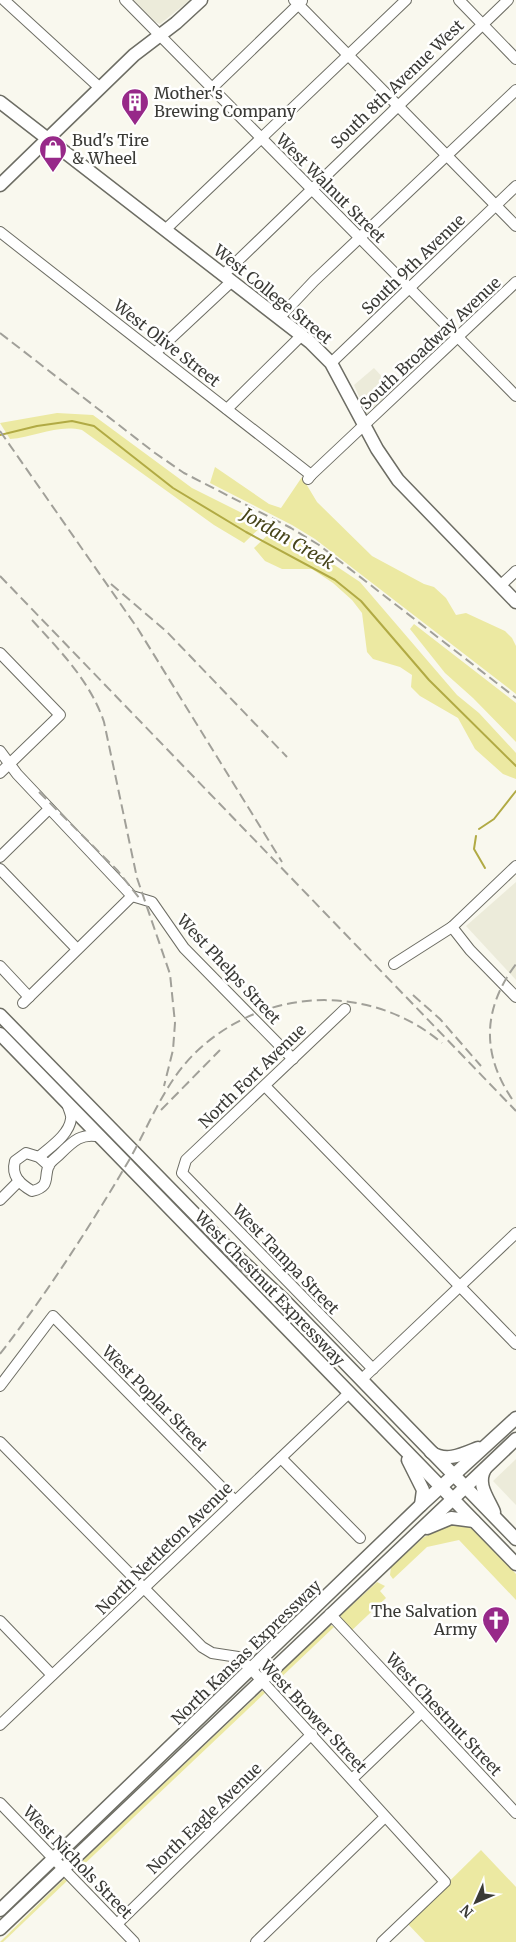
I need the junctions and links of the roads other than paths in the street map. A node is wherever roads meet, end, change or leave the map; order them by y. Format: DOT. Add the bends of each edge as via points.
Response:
graph roads {
  1 [pos="4,0"];
  2 [pos="125,0"];
  3 [pos="201,0"];
  4 [pos="406,0"];
  5 [pos="459,0"];
  6 [pos="508,0"];
  7 [pos="298,1"];
  8 [pos="482,24"];
  9 [pos="158,35"];
  10 [pos="348,56"];
  11 [pos="516,59"];
  12 [pos="100,88"];
  13 [pos="211,89"];
  14 [pos="516,90"];
  15 [pos="0,102"];
  16 [pos="396,106"];
  17 [pos="47,138"];
  18 [pos="260,139"];
  19 [pos="446,155"];
  20 [pos="0,184"];
  21 [pos="516,186"];
  22 [pos="310,189"];
  23 [pos="495,205"];
  24 [pos="516,226"];
  25 [pos="166,230"];
  26 [pos="0,232"];
  27 [pos="360,238"];
  28 [pos="227,278"];
  29 [pos="516,282"];
  30 [pos="410,289"];
  31 [pos="279,318"];
  32 [pos="302,335"];
  33 [pos="458,337"];
  34 [pos="156,352"];
  35 [pos="331,363"];
  36 [pos="516,396"];
  37 [pos="228,409"];
  38 [pos="365,425"];
  39 [pos="310,477"];
  40 [pos="516,570"];
  41 [pos="500,586"];
  42 [pos="516,602"];
  43 [pos="0,653"];
  44 [pos="0,751"];
  45 [pos="10,764"];
  46 [pos="0,773"];
  47 [pos="50,809"];
  48 [pos="0,857"];
  49 [pos="516,866"];
  50 [pos="0,869"];
  51 [pos="132,896"];
  52 [pos="452,927"];
  53 [pos="77,949"];
  54 [pos="394,964"];
  55 [pos="0,966"];
  56 [pos="516,997"];
  57 [pos="345,1009"];
  58 [pos="0,1015"];
  59 [pos="0,1034"];
  60 [pos="293,1058"];
  61 [pos="266,1086"];
  62 [pos="67,1102"];
  63 [pos="100,1137"];
  64 [pos="39,1156"];
  65 [pos="48,1166"];
  66 [pos="182,1167"];
  67 [pos="19,1181"];
  68 [pos="0,1200"];
  69 [pos="516,1233"];
  70 [pos="460,1286"];
  71 [pos="516,1344"];
  72 [pos="373,1369"];
  73 [pos="361,1380"];
  74 [pos="0,1386"];
  75 [pos="349,1392"];
  76 [pos="516,1418"];
  77 [pos="495,1437"];
  78 [pos="516,1439"];
  79 [pos="0,1442"];
  80 [pos="400,1444"];
  81 [pos="426,1448"];
  82 [pos="281,1458"];
  83 [pos="485,1468"];
  84 [pos="453,1476"];
  85 [pos="441,1487"];
  86 [pos="464,1487"];
  87 [pos="452,1498"];
  88 [pos="235,1500"];
  89 [pos="421,1505"];
  90 [pos="498,1521"];
  91 [pos="475,1522"];
  92 [pos="413,1535"];
  93 [pos="360,1538"];
  94 [pos="516,1539"];
  95 [pos="516,1564"];
  96 [pos="144,1588"];
  97 [pos="330,1614"];
  98 [pos="0,1622"];
  99 [pos="256,1674"];
  100 [pos="52,1675"];
  101 [pos="421,1713"];
  102 [pos="0,1725"];
  103 [pos="312,1734"];
  104 [pos="352,1779"];
  105 [pos="0,1803"];
  106 [pos="516,1813"];
  107 [pos="385,1817"];
  108 [pos="55,1858"];
  109 [pos="64,1867"];
  110 [pos="0,1910"];
  111 [pos="117,1924"];
  112 [pos="0,1928"];
  113 [pos="134,1942"];
  114 [pos="256,1942"];
  115 [pos="382,1942"];
  1 -- 12 [label="street"];
  2 -- 9 [label="street, West Walnut Street"];
  3 -- 9 [label="main road"];
  4 -- 10 [label="street"];
  5 -- 8 [label="street"];
  6 -- 8 [label="street, South 8th Avenue West"];
  7 -- 10 [label="street"];
  7 -- 13 [label="street"];
  8 -- 11 [label="street"];
  8 -- 16 [label="street, South 8th Avenue West"];
  9 -- 12 [label="main road"];
  9 -- 13 [label="street, West Walnut Street"];
  10 -- 16 [label="street"];
  10 -- 18 [label="street"];
  12 -- 17 [label="main road"];
  13 -- 18 [label="street, West Walnut Street"];
  14 -- 19 [label="street"];
  15 -- 17 [label="main road, West College Street"];
  16 -- 19 [label="street"];
  16 -- 22 [label="street, South 8th Avenue West"];
  17 -- 20 [label="main road"];
  17 -- 25 [label="main road, West College Street"];
  18 -- 22 [label="street, West Walnut Street"];
  18 -- 25 [label="street"];
  19 -- 23 [label="street"];
  19 -- 27 [label="street"];
  21 -- 23 [label="street, South 9th Avenue"];
  22 -- 27 [label="street, West Walnut Street"];
  22 -- 28 [label="street, South 8th Avenue West"];
  23 -- 24 [label="street"];
  23 -- 30 [label="street, South 9th Avenue"];
  25 -- 28 [label="main road, West College Street"];
  26 -- 34 [label="street, West Olive Street"];
  27 -- 30 [label="street, West Walnut Street"];
  27 -- 31 [label="street"];
  28 -- 31 [label="main road, West College Street"];
  28 -- 34 [label="street, South 8th Avenue West"];
  29 -- 33 [label="street, South Broadway Avenue"];
  30 -- 33 [label="street, West Walnut Street"];
  30 -- 35 [label="street, South 9th Avenue"];
  31 -- 32 [label="main road, West College Street"];
  32 -- 35 [label="main road, West College Street"];
  32 -- 37 [label="street"];
  33 -- 36 [label="street, West Walnut Street"];
  33 -- 38 [label="street, South Broadway Avenue"];
  34 -- 37 [label="street, West Olive Street"];
  35 -- 38 [label="main road, West College Street"];
  37 -- 39 [label="street, West Olive Street"];
  38 -- 39 [label="street, South Broadway Avenue"];
  38 -- 41 [label="main road, West College Street" via="406,490"];
  40 -- 41 [label="street"];
  41 -- 42 [label="main road, West College Street"];
  43 -- 45 [label="street" via="60,715"];
  44 -- 45 [label="street, West Phelps Street"];
  45 -- 46 [label="street"];
  45 -- 47 [label="street, West Phelps Street"];
  47 -- 48 [label="street"];
  47 -- 51 [label="street, West Phelps Street"];
  49 -- 52 [label="street"];
  50 -- 53 [label="street"];
  51 -- 53 [label="street"];
  51 -- 60 [label="street, West Phelps Street" via="152,902 184,948"];
  52 -- 54 [label="street"];
  52 -- 56 [label="street"];
  53 -- 55 [label="street" via="26,1000"];
  57 -- 60 [label="street, North Fort Avenue"];
  58 -- 73 [label="main road, West Chestnut Expressway"];
  59 -- 62 [label="main road, West Chestnut Expressway"];
  60 -- 61 [label="street, North Fort Avenue"];
  61 -- 66 [label="street, North Fort Avenue"];
  61 -- 70 [label="street"];
  62 -- 63 [label="main road, West Chestnut Expressway"];
  62 -- 64 [label="street" via="71,1118 64,1135"];
  63 -- 65 [label="street" via="90,1134 78,1137"];
  63 -- 75 [label="main road, West Chestnut Expressway"];
  64 -- 65 [label="street"];
  64 -- 67 [label="street" via="31,1152 15,1160 15,1175"];
  65 -- 67 [label="street" via="47,1179 38,1190 32,1191"];
  66 -- 72 [label="street, West Tampa Street" via="185,1178"];
  67 -- 68 [label="street"];
  69 -- 70 [label="street"];
  70 -- 71 [label="street"];
  70 -- 72 [label="street"];
  72 -- 73 [label="street"];
  73 -- 81 [label="main road, West Chestnut Expressway"];
  74 -- 88 [label="street, West Poplar Street" via="53,1316"];
  75 -- 80 [label="main road, West Chestnut Expressway"];
  75 -- 82 [label="street, North Nettleton Avenue"];
  76 -- 77 [label="main road, North Kansas Expressway"];
  77 -- 81 [label="main road" via="478,1448 451,1457 441,1458"];
  77 -- 84 [label="main road, North Kansas Expressway"];
  78 -- 83 [label="main road, North Kansas Expressway"];
  79 -- 96 [label="street, West Brower Street"];
  80 -- 85 [label="main road, West Chestnut Expressway"];
  80 -- 89 [label="main road" via="423,1490"];
  81 -- 84 [label="main road, West Chestnut Expressway"];
  82 -- 88 [label="street, North Nettleton Avenue"];
  82 -- 93 [label="street"];
  83 -- 86 [label="main road, North Kansas Expressway"];
  83 -- 90 [label="main road" via="481,1479"];
  84 -- 85 [label="main road, North Kansas Expressway"];
  84 -- 86 [label="main road, West Chestnut Expressway"];
  85 -- 87 [label="main road, West Chestnut Expressway"];
  85 -- 89 [label="main road, North Kansas Expressway"];
  86 -- 87 [label="main road, North Kansas Expressway"];
  86 -- 90 [label="main road, West Chestnut Expressway"];
  87 -- 91 [label="main road, West Chestnut Expressway"];
  87 -- 92 [label="main road, North Kansas Expressway"];
  88 -- 96 [label="street, North Nettleton Avenue"];
  89 -- 99 [label="main road, North Kansas Expressway"];
  90 -- 94 [label="main road, West Chestnut Expressway"];
  91 -- 92 [label="main road" via="451,1518"];
  91 -- 95 [label="main road, West Chestnut Expressway"];
  92 -- 97 [label="main road, North Kansas Expressway"];
  96 -- 99 [label="street, West Brower Street" via="207,1651 236,1657"];
  96 -- 100 [label="street, North Nettleton Avenue"];
  97 -- 99 [label="main road, North Kansas Expressway"];
  97 -- 101 [label="street, West Chestnut Street"];
  98 -- 100 [label="street"];
  99 -- 103 [label="street, West Brower Street"];
  99 -- 108 [label="main road, North Kansas Expressway"];
  99 -- 109 [label="main road, North Kansas Expressway"];
  100 -- 102 [label="street, North Nettleton Avenue"];
  101 -- 104 [label="street"];
  101 -- 106 [label="street, West Chestnut Street"];
  103 -- 104 [label="street, West Brower Street"];
  103 -- 111 [label="street, North Eagle Avenue"];
  104 -- 107 [label="street, West Brower Street"];
  105 -- 108 [label="street, West Nichols Street"];
  107 -- 114 [label="street"];
  107 -- 115 [label="street, West Brower Street" via="445,1882"];
  108 -- 109 [label="street, West Nichols Street"];
  108 -- 110 [label="main road, North Kansas Expressway"];
  109 -- 111 [label="street, West Nichols Street"];
  109 -- 112 [label="main road, North Kansas Expressway"];
  111 -- 113 [label="street, West Nichols Street"];
}
